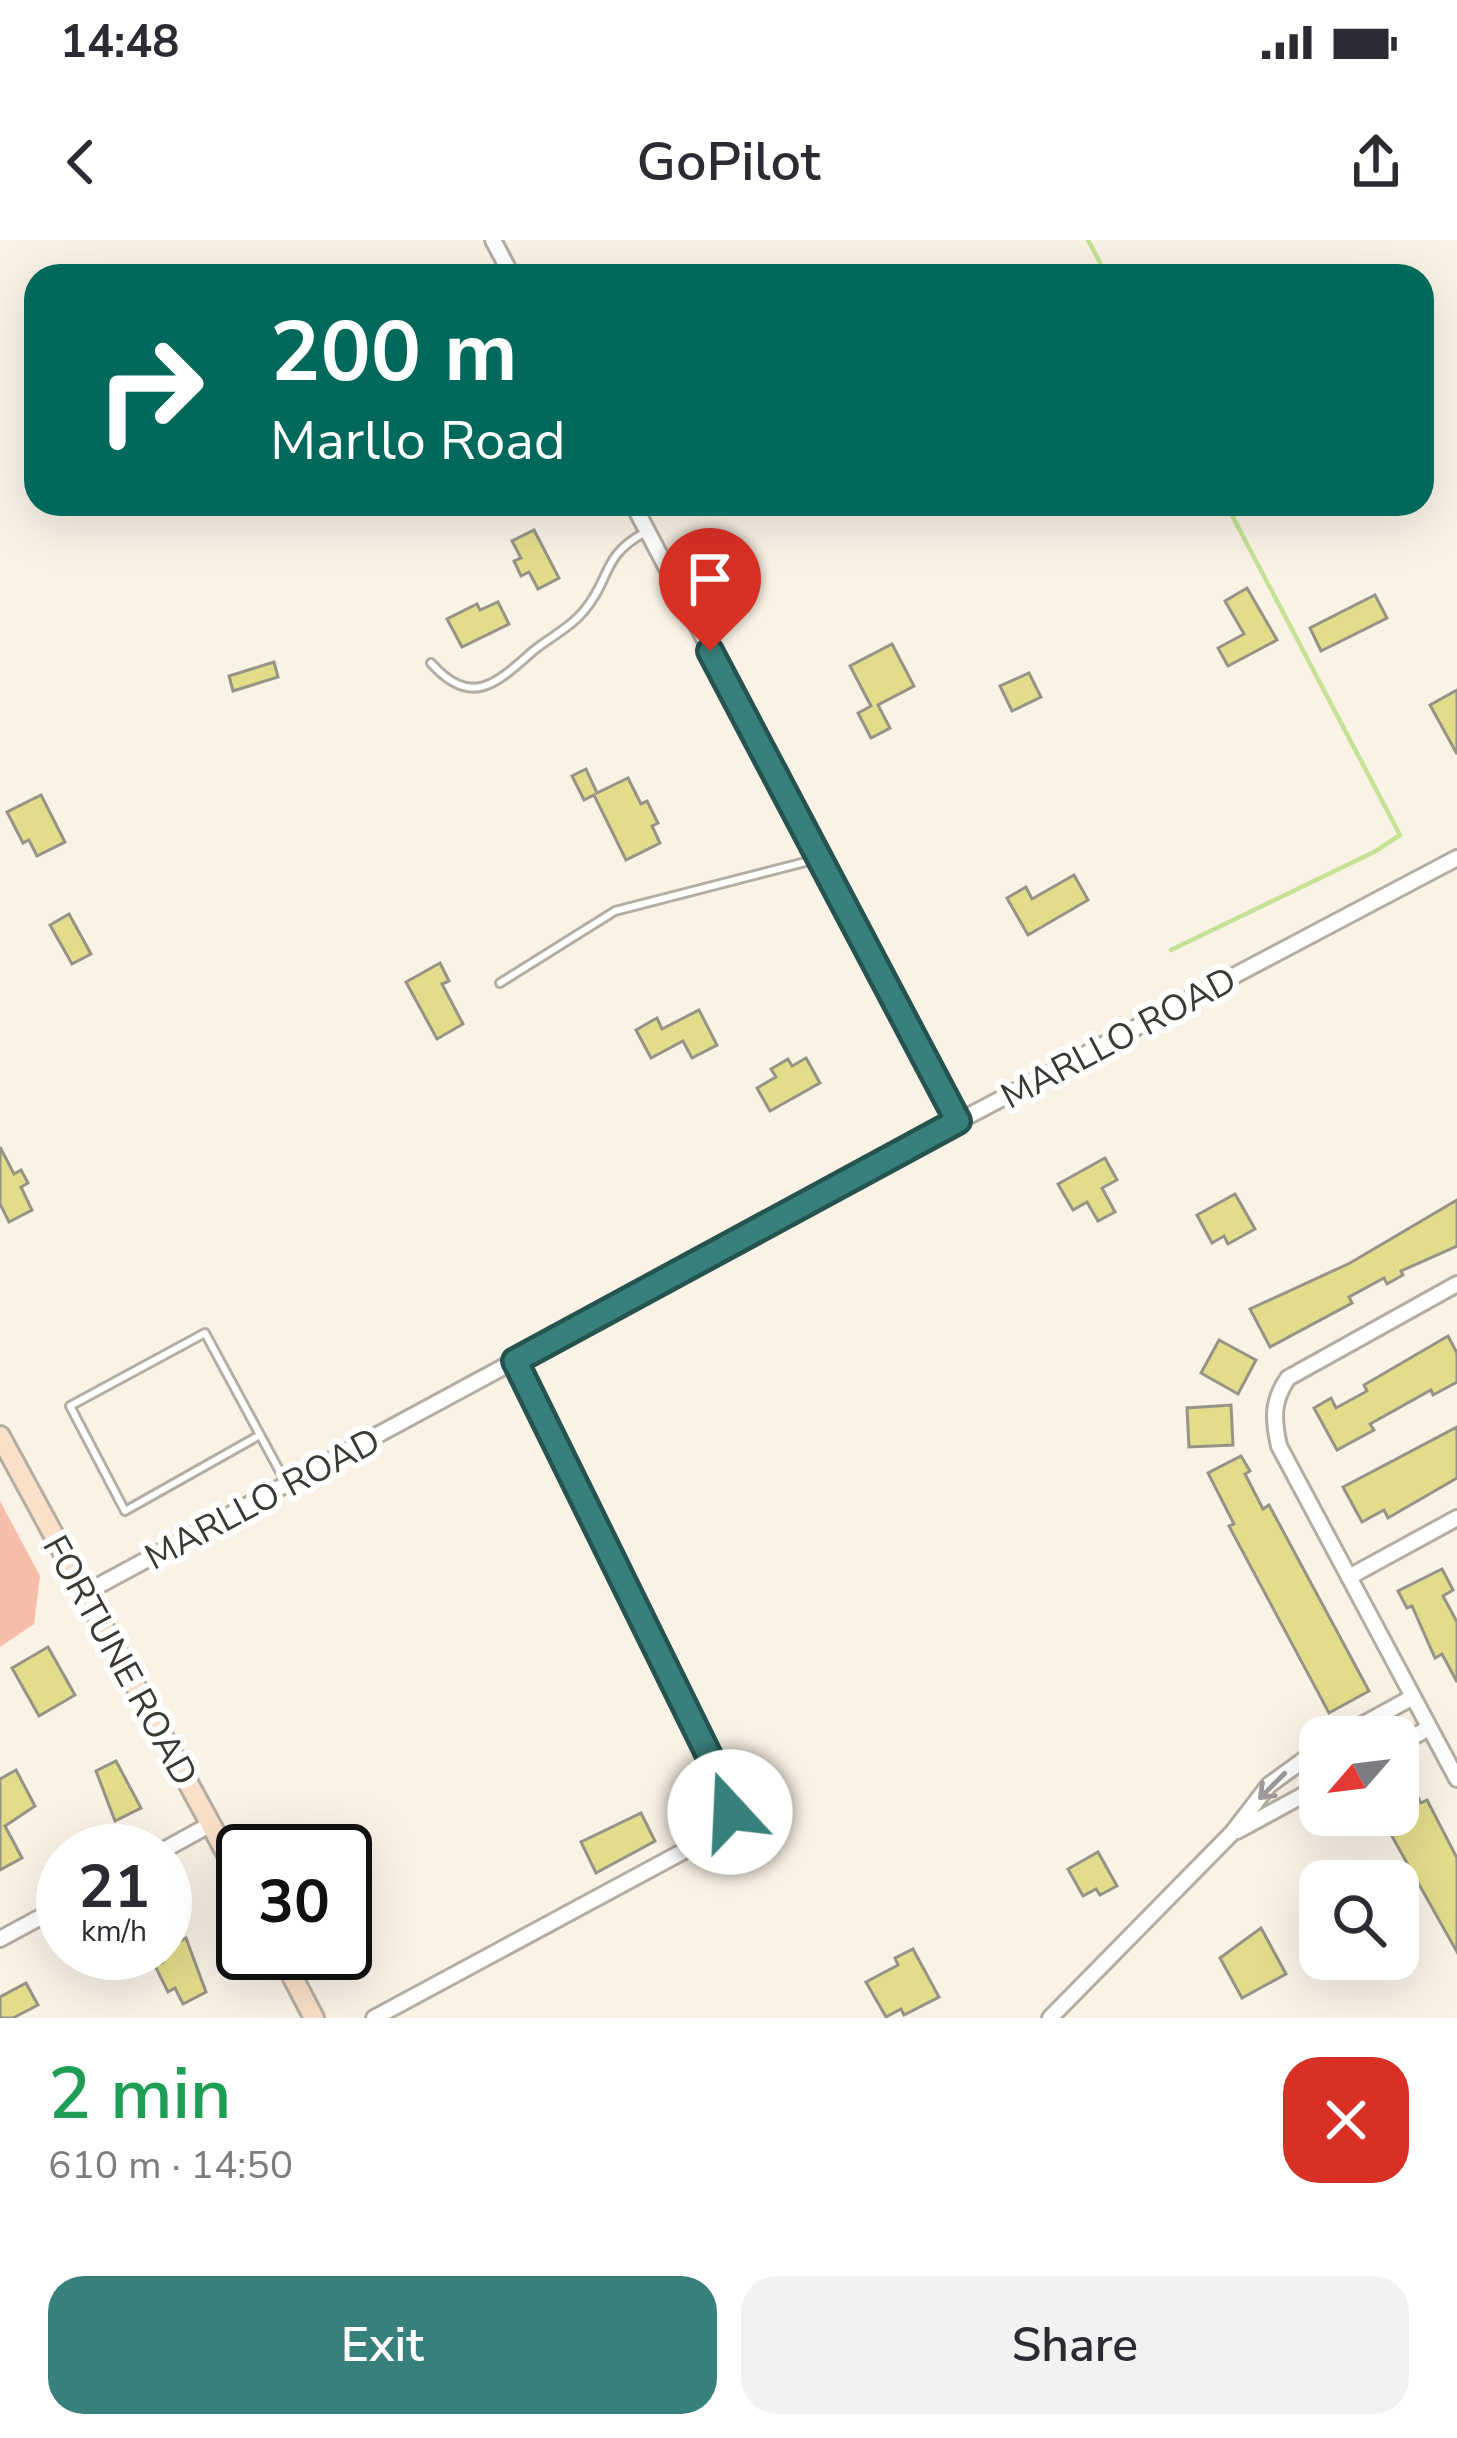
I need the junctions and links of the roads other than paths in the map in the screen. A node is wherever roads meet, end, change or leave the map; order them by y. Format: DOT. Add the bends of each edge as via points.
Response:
graph roads {
  1 [pos="639,516"];
  2 [pos="647,531"];
  3 [pos="431,663"];
  4 [pos="820,858"];
  5 [pos="1457,858"];
  6 [pos="500,983"];
  7 [pos="958,1121"];
  8 [pos="1457,1284"];
  9 [pos="515,1361"];
  10 [pos="260,1435"];
  11 [pos="0,1436"];
  12 [pos="287,1484"];
  13 [pos="1457,1518"];
  14 [pos="1349,1577"];
  15 [pos="83,1594"];
  16 [pos="1413,1696"];
  17 [pos="1377,1716"];
  18 [pos="1430,1728"];
  19 [pos="1419,1734"];
  20 [pos="1299,1763"];
  21 [pos="1457,1779"];
  22 [pos="1299,1797"];
  23 [pos="211,1824"];
  24 [pos="216,1833"];
  25 [pos="1232,1833"];
  26 [pos="192,1834"];
  27 [pos="36,1920"];
  28 [pos="0,1939"];
  29 [pos="294,1980"];
  30 [pos="314,2018"];
  31 [pos="374,2018"];
  32 [pos="1050,2018"];
  1 -- 2 [label="street"];
  2 -- 3 [label="lane" via="610,556 580,616 502,679 462,686"];
  2 -- 4 [label="street"];
  4 -- 6 [label="lane" via="615,911"];
  4 -- 7 [label="street"];
  5 -- 7 [label="street, MARLLO ROAD"];
  7 -- 9 [label="street, MARLLO ROAD"];
  8 -- 14 [label="street" via="1303,1367 1278,1393 1279,1446"];
  9 -- 12 [label="street, MARLLO ROAD"];
  9 -- 31 [label="street" via="730,1812 710,1837"];
  10 -- 10 [label="lane" via="205,1333 70,1406 125,1510"];
  10 -- 12 [label="lane"];
  11 -- 15 [label="street, FORTUNE ROAD"];
  12 -- 15 [label="street, MARLLO ROAD"];
  13 -- 14 [label="street"];
  14 -- 16 [label="street"];
  15 -- 23 [label="street, FORTUNE ROAD"];
  16 -- 17 [label="street"];
  16 -- 18 [label="street"];
  18 -- 19 [label="street"];
  18 -- 21 [label="street"];
  20 -- 25 [label="street, one-way" via="1269,1784"];
  22 -- 25 [label="street"];
  23 -- 24 [label="street, FORTUNE ROAD"];
  23 -- 26 [label="street"];
  25 -- 32 [label="street"];
  27 -- 28 [label="street"];
  29 -- 30 [label="street"];
}
